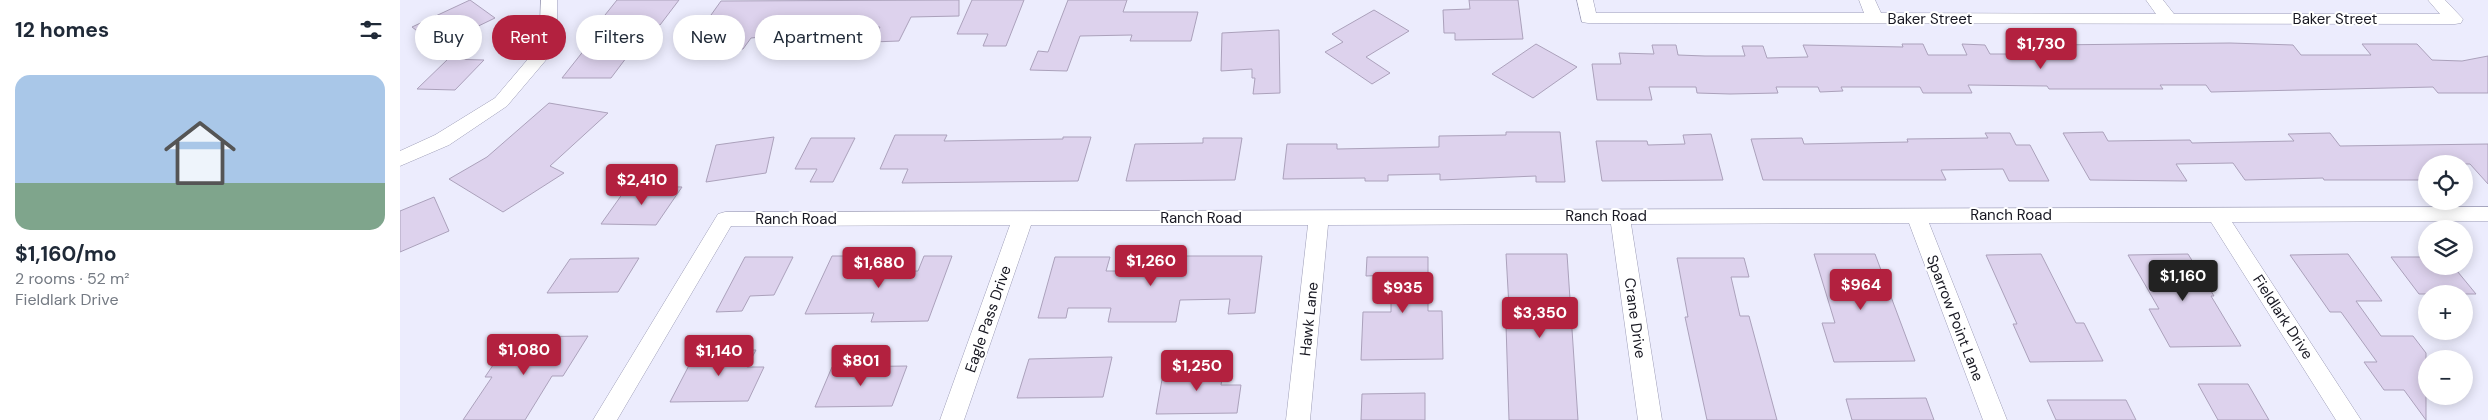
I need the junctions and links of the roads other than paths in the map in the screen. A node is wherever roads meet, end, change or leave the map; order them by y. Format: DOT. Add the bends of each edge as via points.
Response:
graph roads {
  1 [pos="548,0"];
  2 [pos="1586,0"];
  3 [pos="1868,0"];
  4 [pos="2154,0"];
  5 [pos="2436,0"];
  6 [pos="1875,19"];
  7 [pos="2169,19"];
  8 [pos="400,159"];
  9 [pos="2217,214"];
  10 [pos="2488,214"];
  11 [pos="1916,215"];
  12 [pos="1620,216"];
  13 [pos="1319,217"];
  14 [pos="1023,218"];
  15 [pos="606,420"];
  16 [pos="952,420"];
  17 [pos="1298,420"];
  18 [pos="1650,420"];
  19 [pos="1995,420"];
  20 [pos="2350,420"];
  1 -- 8 [label="street" via="548,47 501,102 442,140"];
  2 -- 6 [label="street, Baker Street" via="1588,18"];
  3 -- 6 [label="street"];
  4 -- 7 [label="street"];
  5 -- 7 [label="street, Baker Street" via="2455,19"];
  6 -- 7 [label="street, Baker Street"];
  9 -- 10 [label="street, Ranch Road"];
  9 -- 11 [label="street, Ranch Road"];
  9 -- 20 [label="street, Fieldlark Drive"];
  11 -- 12 [label="street, Ranch Road"];
  11 -- 19 [label="street, Sparrow Point Lane"];
  12 -- 13 [label="street, Ranch Road"];
  12 -- 18 [label="street, Crane Drive"];
  13 -- 14 [label="street, Ranch Road"];
  13 -- 17 [label="street, Hawk Lane"];
  14 -- 15 [label="street, Ranch Road" via="725,219"];
  14 -- 16 [label="street, Eagle Pass Drive"];
}
